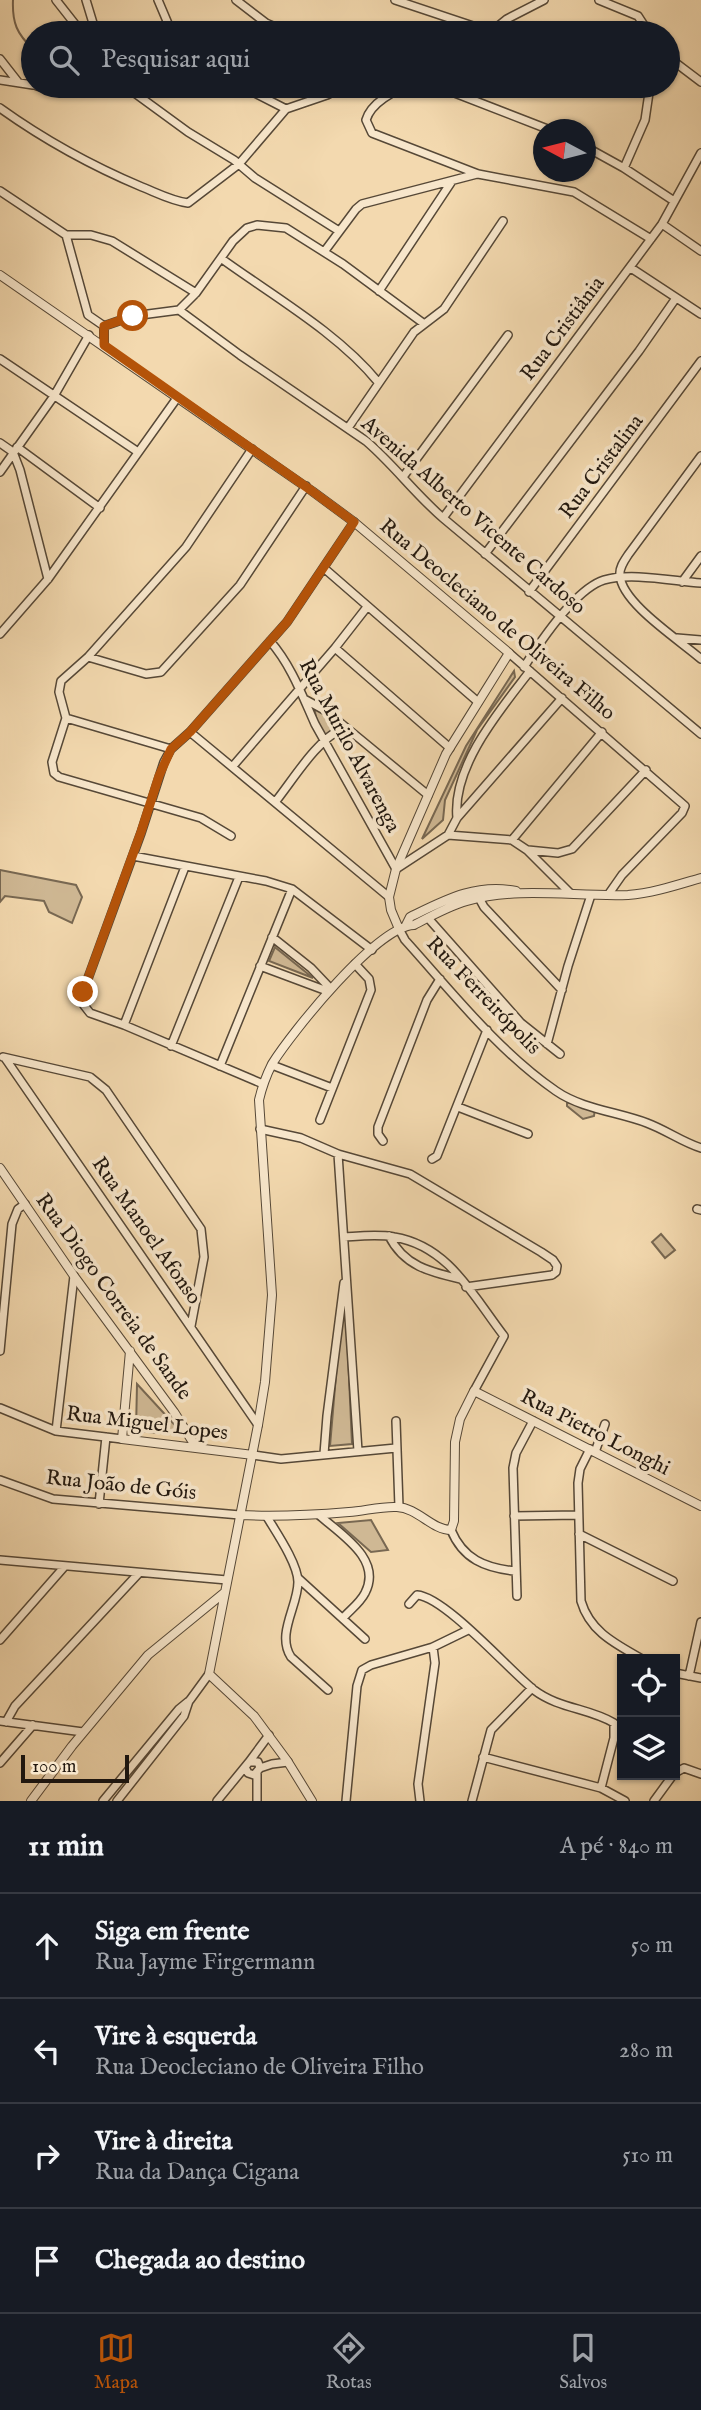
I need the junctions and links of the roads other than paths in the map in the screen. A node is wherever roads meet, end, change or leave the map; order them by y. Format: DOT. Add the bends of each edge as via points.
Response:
graph roads {
  1 [pos="56,0"];
  2 [pos="86,0"];
  3 [pos="158,0"];
  4 [pos="236,0"];
  5 [pos="395,0"];
  6 [pos="544,0"];
  7 [pos="599,0"];
  8 [pos="73,21"];
  9 [pos="92,21"];
  10 [pos="167,21"];
  11 [pos="262,21"];
  12 [pos="457,21"];
  13 [pos="505,21"];
  14 [pos="641,21"];
  15 [pos="0,59"];
  16 [pos="680,66"];
  17 [pos="0,80"];
  18 [pos="701,82"];
  19 [pos="18,83"];
  20 [pos="21,83"];
  21 [pos="141,98"];
  22 [pos="264,98"];
  23 [pos="318,98"];
  24 [pos="385,98"];
  25 [pos="468,98"];
  26 [pos="648,98"];
  27 [pos="0,108"];
  28 [pos="286,109"];
  29 [pos="533,123"];
  30 [pos="596,153"];
  31 [pos="701,153"];
  32 [pos="239,164"];
  33 [pos="624,168"];
  34 [pos="478,174"];
  35 [pos="452,181"];
  36 [pos="0,191"];
  37 [pos="674,201"];
  38 [pos="503,221"];
  39 [pos="662,224"];
  40 [pos="339,232"];
  41 [pos="65,235"];
  42 [pos="651,239"];
  43 [pos="701,251"];
  44 [pos="324,252"];
  45 [pos="222,259"];
  46 [pos="631,268"];
  47 [pos="0,275"];
  48 [pos="379,291"];
  49 [pos="196,293"];
  50 [pos="676,298"];
  51 [pos="178,310"];
  52 [pos="701,314"];
  53 [pos="88,315"];
  54 [pos="423,323"];
  55 [pos="104,326"];
  56 [pos="79,329"];
  57 [pos="89,335"];
  58 [pos="509,335"];
  59 [pos="104,345"];
  60 [pos="0,359"];
  61 [pos="701,361"];
  62 [pos="378,382"];
  63 [pos="54,396"];
  64 [pos="177,398"];
  65 [pos="348,428"];
  66 [pos="0,443"];
  67 [pos="252,449"];
  68 [pos="15,450"];
  69 [pos="138,452"];
  70 [pos="701,456"];
  71 [pos="0,472"];
  72 [pos="403,477"];
  73 [pos="306,486"];
  74 [pos="100,508"];
  75 [pos="443,518"];
  76 [pos="354,522"];
  77 [pos="485,554"];
  78 [pos="701,556"];
  79 [pos="325,569"];
  80 [pos="620,578"];
  81 [pos="48,579"];
  82 [pos="682,582"];
  83 [pos="701,583"];
  84 [pos="529,592"];
  85 [pos="367,607"];
  86 [pos="561,618"];
  87 [pos="0,634"];
  88 [pos="676,638"];
  89 [pos="701,640"];
  90 [pos="270,641"];
  91 [pos="335,648"];
  92 [pos="509,653"];
  93 [pos="88,657"];
  94 [pos="701,659"];
  95 [pos="527,669"];
  96 [pos="299,688"];
  97 [pos="562,698"];
  98 [pos="306,700"];
  99 [pos="478,702"];
  100 [pos="66,718"];
  101 [pos="344,727"];
  102 [pos="190,732"];
  103 [pos="602,732"];
  104 [pos="701,734"];
  105 [pos="325,743"];
  106 [pos="450,748"];
  107 [pos="171,749"];
  108 [pos="233,766"];
  109 [pos="646,770"];
  110 [pos="428,795"];
  111 [pos="276,801"];
  112 [pos="152,802"];
  113 [pos="457,818"];
  114 [pos="448,835"];
  115 [pos="231,836"];
  116 [pos="512,840"];
  117 [pos="527,850"];
  118 [pos="132,856"];
  119 [pos="185,867"];
  120 [pos="396,869"];
  121 [pos="239,877"];
  122 [pos="701,878"];
  123 [pos="292,888"];
  124 [pos="525,892"];
  125 [pos="570,893"];
  126 [pos="591,894"];
  127 [pos="608,895"];
  128 [pos="389,897"];
  129 [pos="479,898"];
  130 [pos="428,918"];
  131 [pos="403,927"];
  132 [pos="272,937"];
  133 [pos="372,950"];
  134 [pos="355,964"];
  135 [pos="260,966"];
  136 [pos="440,979"];
  137 [pos="329,990"];
  138 [pos="562,990"];
  139 [pos="124,1025"];
  140 [pos="487,1030"];
  141 [pos="547,1044"];
  142 [pos="171,1046"];
  143 [pos="560,1055"];
  144 [pos="2,1057"];
  145 [pos="272,1065"];
  146 [pos="220,1066"];
  147 [pos="263,1083"];
  148 [pos="332,1088"];
  149 [pos="458,1107"];
  150 [pos="320,1120"];
  151 [pos="260,1129"];
  152 [pos="528,1133"];
  153 [pos="383,1141"];
  154 [pos="701,1148"];
  155 [pos="338,1154"];
  156 [pos="432,1159"];
  157 [pos="0,1168"];
  158 [pos="25,1204"];
  159 [pos="389,1236"];
  160 [pos="344,1237"];
  161 [pos="345,1272"];
  162 [pos="74,1276"];
  163 [pos="461,1279"];
  164 [pos="466,1287"];
  165 [pos="191,1326"];
  166 [pos="0,1351"];
  167 [pos="130,1351"];
  168 [pos="147,1374"];
  169 [pos="128,1375"];
  170 [pos="474,1391"];
  171 [pos="0,1408"];
  172 [pos="533,1421"];
  173 [pos="396,1422"];
  174 [pos="605,1424"];
  175 [pos="258,1425"];
  176 [pos="56,1431"];
  177 [pos="106,1437"];
  178 [pos="122,1439"];
  179 [pos="196,1447"];
  180 [pos="396,1448"];
  181 [pos="592,1450"];
  182 [pos="358,1451"];
  183 [pos="324,1454"];
  184 [pos="253,1455"];
  185 [pos="0,1480"];
  186 [pos="99,1504"];
  187 [pos="701,1506"];
  188 [pos="399,1507"];
  189 [pos="240,1515"];
  190 [pos="319,1515"];
  191 [pos="578,1515"];
  192 [pos="514,1516"];
  193 [pos="267,1517"];
  194 [pos="451,1530"];
  195 [pos="579,1534"];
  196 [pos="0,1560"];
  197 [pos="65,1566"];
  198 [pos="515,1571"];
  199 [pos="139,1573"];
  200 [pos="298,1578"];
  201 [pos="227,1580"];
  202 [pos="673,1581"];
  203 [pos="225,1592"];
  204 [pos="517,1596"];
  205 [pos="409,1604"];
  206 [pos="343,1618"];
  207 [pos="701,1622"];
  208 [pos="468,1630"];
  209 [pos="365,1639"];
  210 [pos="0,1640"];
  211 [pos="433,1647"];
  212 [pos="633,1654"];
  213 [pos="209,1674"];
  214 [pos="680,1674"];
  215 [pos="689,1676"];
  216 [pos="701,1678"];
  217 [pos="532,1688"];
  218 [pos="328,1690"];
  219 [pos="190,1700"];
  220 [pos="3,1722"];
  221 [pos="33,1725"];
  222 [pos="83,1732"];
  223 [pos="269,1735"];
  224 [pos="483,1757"];
  225 [pos="288,1762"];
  226 [pos="0,1763"];
  227 [pos="247,1764"];
  228 [pos="680,1770"];
  229 [pos="259,1771"];
  230 [pos="701,1773"];
  231 [pos="670,1780"];
  232 [pos="601,1788"];
  233 [pos="31,1801"];
  234 [pos="103,1801"];
  235 [pos="117,1801"];
  236 [pos="217,1801"];
  237 [pos="257,1801"];
  238 [pos="312,1801"];
  239 [pos="346,1801"];
  240 [pos="420,1801"];
  241 [pos="472,1801"];
  242 [pos="625,1801"];
  243 [pos="654,1801"];
  1 -- 8 [label="street"];
  2 -- 9 [label="street"];
  3 -- 10 [label="street"];
  4 -- 11 [label="street"];
  5 -- 12 [label="street"];
  6 -- 13 [label="street"];
  7 -- 14 [label="street" via="627,9"];
  15 -- 19 [label="street"];
  16 -- 18 [label="street"];
  17 -- 19 [label="street"];
  19 -- 20 [label="street"];
  21 -- 32 [label="street"];
  22 -- 28 [label="street"];
  23 -- 28 [label="street"];
  24 -- 34 [label="street" via="366,120 372,133"];
  25 -- 29 [label="street"];
  26 -- 33 [label="street" via="645,120"];
  27 -- 32 [label="street" via="97,168 180,202 196,199"];
  28 -- 32 [label="street"];
  30 -- 33 [label="street"];
  31 -- 37 [label="street, Rua Cristiânia"];
  32 -- 40 [label="street"];
  33 -- 37 [label="street"];
  34 -- 35 [label="street"];
  34 -- 42 [label="street" via="574,192"];
  35 -- 40 [label="street" via="362,204"];
  35 -- 48 [label="street"];
  36 -- 41 [label="street"];
  37 -- 39 [label="street, Rua Cristiânia"];
  38 -- 54 [label="street" via="444,309"];
  39 -- 42 [label="street, Rua Cristiânia"];
  39 -- 43 [label="street"];
  40 -- 44 [label="street"];
  41 -- 49 [label="street" via="100,236"];
  41 -- 53 [label="street"];
  42 -- 46 [label="street, Rua Cristiânia"];
  44 -- 45 [label="street" via="286,228 257,225 241,232"];
  44 -- 48 [label="street"];
  45 -- 49 [label="street"];
  45 -- 62 [label="street" via="342,345"];
  46 -- 50 [label="street"];
  46 -- 75 [label="street, Rua Cristiânia"];
  47 -- 56 [label="street, Rua Deocleciano de Oliveira Filho"];
  48 -- 54 [label="street"];
  49 -- 51 [label="street"];
  50 -- 52 [label="street"];
  50 -- 77 [label="street"];
  51 -- 55 [label="street" via="133,316"];
  51 -- 65 [label="street, Avenida Alberto Vicente Cardoso"];
  53 -- 55 [label="street"];
  53 -- 56 [label="street"];
  54 -- 62 [label="street"];
  55 -- 59 [label="street"];
  56 -- 57 [label="street, Rua Deocleciano de Oliveira Filho"];
  57 -- 59 [label="street, Rua Deocleciano de Oliveira Filho"];
  57 -- 63 [label="street"];
  58 -- 72 [label="street"];
  59 -- 64 [label="street, Rua Deocleciano de Oliveira Filho"];
  60 -- 63 [label="street"];
  61 -- 84 [label="street, Rua Cristalina"];
  62 -- 65 [label="street"];
  63 -- 68 [label="street"];
  63 -- 69 [label="street"];
  64 -- 67 [label="street, Rua Deocleciano de Oliveira Filho"];
  64 -- 69 [label="street"];
  65 -- 72 [label="street, Avenida Alberto Vicente Cardoso"];
  66 -- 68 [label="street"];
  67 -- 73 [label="street, Rua Deocleciano de Oliveira Filho"];
  67 -- 93 [label="street" via="186,547"];
  68 -- 71 [label="street"];
  68 -- 74 [label="street"];
  68 -- 81 [label="street"];
  69 -- 74 [label="street"];
  70 -- 80 [label="street" via="628,555"];
  72 -- 75 [label="street, Avenida Alberto Vicente Cardoso"];
  73 -- 76 [label="street, Rua Deocleciano de Oliveira Filho"];
  73 -- 93 [label="street" via="240,585 161,672 146,674"];
  74 -- 81 [label="street"];
  75 -- 77 [label="street, Avenida Alberto Vicente Cardoso"];
  76 -- 79 [label="street"];
  76 -- 92 [label="street, Rua Deocleciano de Oliveira Filho"];
  77 -- 84 [label="street, Avenida Alberto Vicente Cardoso"];
  78 -- 82 [label="street"];
  79 -- 85 [label="street"];
  79 -- 90 [label="street"];
  80 -- 82 [label="street"];
  80 -- 86 [label="street" via="592,586"];
  80 -- 88 [label="street" via="635,604"];
  81 -- 87 [label="street"];
  82 -- 83 [label="street"];
  84 -- 86 [label="street, Avenida Alberto Vicente Cardoso"];
  85 -- 91 [label="street"];
  85 -- 99 [label="street"];
  86 -- 95 [label="street"];
  86 -- 104 [label="street, Avenida Alberto Vicente Cardoso"];
  88 -- 89 [label="street"];
  88 -- 94 [label="street"];
  90 -- 96 [label="street, Rua Murilo Alvarenga"];
  90 -- 102 [label="street"];
  91 -- 96 [label="street"];
  91 -- 106 [label="street"];
  92 -- 95 [label="street, Rua Deocleciano de Oliveira Filho"];
  92 -- 99 [label="street"];
  93 -- 100 [label="street" via="58,685"];
  95 -- 97 [label="street, Rua Deocleciano de Oliveira Filho"];
  95 -- 113 [label="street" via="467,768 457,795"];
  96 -- 98 [label="street, Rua Murilo Alvarenga"];
  96 -- 108 [label="street"];
  97 -- 103 [label="street, Rua Deocleciano de Oliveira Filho"];
  97 -- 113 [label="street"];
  98 -- 101 [label="street"];
  98 -- 105 [label="street, Rua Murilo Alvarenga"];
  99 -- 106 [label="street"];
  100 -- 107 [label="street"];
  100 -- 112 [label="street" via="52,762 54,773"];
  101 -- 105 [label="street"];
  101 -- 110 [label="street"];
  102 -- 107 [label="street"];
  102 -- 108 [label="street"];
  103 -- 109 [label="street, Rua Deocleciano de Oliveira Filho"];
  103 -- 116 [label="street"];
  105 -- 111 [label="street"];
  105 -- 120 [label="street, Rua Murilo Alvarenga"];
  106 -- 110 [label="street"];
  107 -- 112 [label="street"];
  108 -- 111 [label="street"];
  109 -- 117 [label="street" via="572,849 558,853"];
  109 -- 127 [label="street, Rua Deocleciano de Oliveira Filho" via="682,801 685,809"];
  110 -- 120 [label="street"];
  111 -- 128 [label="street"];
  112 -- 115 [label="street" via="201,818"];
  112 -- 118 [label="street"];
  113 -- 114 [label="street"];
  114 -- 116 [label="street"];
  114 -- 120 [label="street"];
  116 -- 117 [label="street"];
  117 -- 125 [label="street"];
  118 -- 119 [label="street"];
  118 -- 139 [label="street" via="82,999 90,1013"];
  119 -- 121 [label="street"];
  119 -- 139 [label="street"];
  120 -- 128 [label="street"];
  121 -- 123 [label="street"];
  121 -- 142 [label="street"];
  122 -- 127 [label="street" via="653,892"];
  123 -- 132 [label="street"];
  123 -- 133 [label="street"];
  124 -- 125 [label="street"];
  124 -- 129 [label="street"];
  124 -- 131 [label="street" via="468,891 410,917"];
  125 -- 126 [label="street"];
  126 -- 127 [label="street"];
  126 -- 138 [label="street"];
  128 -- 131 [label="street" via="391,910"];
  129 -- 130 [label="street"];
  129 -- 138 [label="street"];
  130 -- 131 [label="street"];
  130 -- 141 [label="street" via="521,1023"];
  131 -- 133 [label="street"];
  131 -- 136 [label="street, Rua Ferreirópolis" via="405,940"];
  132 -- 135 [label="street"];
  132 -- 137 [label="street" via="311,968"];
  133 -- 134 [label="street"];
  134 -- 137 [label="street"];
  134 -- 148 [label="street" via="369,979 371,990"];
  135 -- 137 [label="street"];
  135 -- 146 [label="street"];
  136 -- 140 [label="street, Rua Ferreirópolis"];
  136 -- 153 [label="street" via="427,1000 379,1127"];
  137 -- 145 [label="street"];
  138 -- 141 [label="street"];
  139 -- 142 [label="street"];
  140 -- 149 [label="street"];
  140 -- 154 [label="street, Rua Ferreirópolis" via="566,1096 647,1123"];
  141 -- 143 [label="street"];
  142 -- 146 [label="street"];
  144 -- 165 [label="street, Rua Manoel Afonso"];
  144 -- 165 [label="street" via="82,1074 106,1090 201,1229 204,1257"];
  145 -- 147 [label="street"];
  145 -- 148 [label="street"];
  146 -- 147 [label="street"];
  147 -- 151 [label="street"];
  148 -- 150 [label="street"];
  149 -- 152 [label="street"];
  149 -- 156 [label="street"];
  151 -- 155 [label="street"];
  151 -- 175 [label="street" via="272,1295"];
  155 -- 160 [label="street"];
  155 -- 164 [label="street" via="419,1178 557,1266 552,1275"];
  157 -- 158 [label="street, Rua Diogo Correia de Sande"];
  158 -- 162 [label="street, Rua Diogo Correia de Sande"];
  158 -- 166 [label="street" via="12,1224"];
  159 -- 160 [label="street"];
  159 -- 163 [label="street" via="427,1248"];
  159 -- 163 [label="street" via="414,1264"];
  160 -- 161 [label="street"];
  161 -- 182 [label="street"];
  161 -- 183 [label="street"];
  162 -- 167 [label="street, Rua Diogo Correia de Sande"];
  162 -- 176 [label="street"];
  163 -- 164 [label="street"];
  164 -- 170 [label="street" via="505,1336"];
  165 -- 175 [label="street, Rua Manoel Afonso"];
  167 -- 168 [label="street, Rua Diogo Correia de Sande"];
  167 -- 169 [label="street"];
  168 -- 169 [label="street"];
  168 -- 179 [label="street, Rua Diogo Correia de Sande"];
  169 -- 178 [label="street"];
  170 -- 172 [label="street, Rua Pietro Longhi"];
  170 -- 194 [label="street" via="457,1430"];
  171 -- 176 [label="street, Rua Miguel Lopes"];
  172 -- 181 [label="street, Rua Pietro Longhi"];
  172 -- 192 [label="street" via="514,1459"];
  173 -- 180 [label="street"];
  174 -- 181 [label="street"];
  175 -- 184 [label="street"];
  176 -- 177 [label="street, Rua Miguel Lopes"];
  177 -- 178 [label="street, Rua Miguel Lopes"];
  177 -- 186 [label="street"];
  178 -- 179 [label="street, Rua Miguel Lopes"];
  179 -- 184 [label="street, Rua Miguel Lopes"];
  180 -- 182 [label="street"];
  180 -- 188 [label="street"];
  181 -- 187 [label="street, Rua Pietro Longhi"];
  181 -- 191 [label="street" via="578,1476"];
  182 -- 183 [label="street"];
  183 -- 184 [label="street" via="281,1459"];
  184 -- 189 [label="street"];
  185 -- 186 [label="street, Rua João de Góis" via="42,1497"];
  186 -- 189 [label="street, Rua João de Góis"];
  188 -- 190 [label="street"];
  188 -- 194 [label="street"];
  189 -- 193 [label="street"];
  189 -- 201 [label="street"];
  190 -- 193 [label="street"];
  190 -- 206 [label="street" via="359,1550 366,1564 366,1591"];
  191 -- 192 [label="street"];
  191 -- 195 [label="street"];
  192 -- 198 [label="street"];
  193 -- 200 [label="street"];
  194 -- 198 [label="street" via="475,1561"];
  195 -- 202 [label="street"];
  195 -- 212 [label="street" via="581,1601 595,1628"];
  196 -- 197 [label="street"];
  197 -- 199 [label="street"];
  197 -- 210 [label="street"];
  198 -- 204 [label="street"];
  199 -- 201 [label="street"];
  199 -- 220 [label="street"];
  200 -- 206 [label="street"];
  200 -- 218 [label="street" via="286,1646 291,1657"];
  201 -- 203 [label="street"];
  203 -- 213 [label="street"];
  203 -- 222 [label="street" via="148,1655"];
  205 -- 208 [label="street" via="417,1595 424,1596"];
  206 -- 209 [label="street"];
  207 -- 215 [label="street"];
  208 -- 211 [label="street"];
  208 -- 217 [label="street"];
  211 -- 239 [label="street" via="370,1665 360,1674"];
  211 -- 240 [label="street"];
  213 -- 219 [label="street"];
  213 -- 223 [label="street"];
  214 -- 215 [label="street"];
  215 -- 216 [label="street"];
  217 -- 224 [label="street" via="497,1721"];
  217 -- 232 [label="street" via="564,1706 614,1723"];
  219 -- 234 [label="street"];
  219 -- 235 [label="street" via="184,1716"];
  220 -- 221 [label="street"];
  221 -- 222 [label="street"];
  221 -- 226 [label="street"];
  222 -- 233 [label="street"];
  223 -- 225 [label="street"];
  223 -- 227 [label="street"];
  224 -- 232 [label="street"];
  224 -- 241 [label="street"];
  225 -- 229 [label="street"];
  225 -- 238 [label="street"];
  227 -- 229 [label="street" via="248,1773"];
  227 -- 229 [label="street" via="258,1762"];
  227 -- 236 [label="street"];
  228 -- 230 [label="street"];
  229 -- 237 [label="street"];
  231 -- 243 [label="street"];
  232 -- 242 [label="street"];
}
